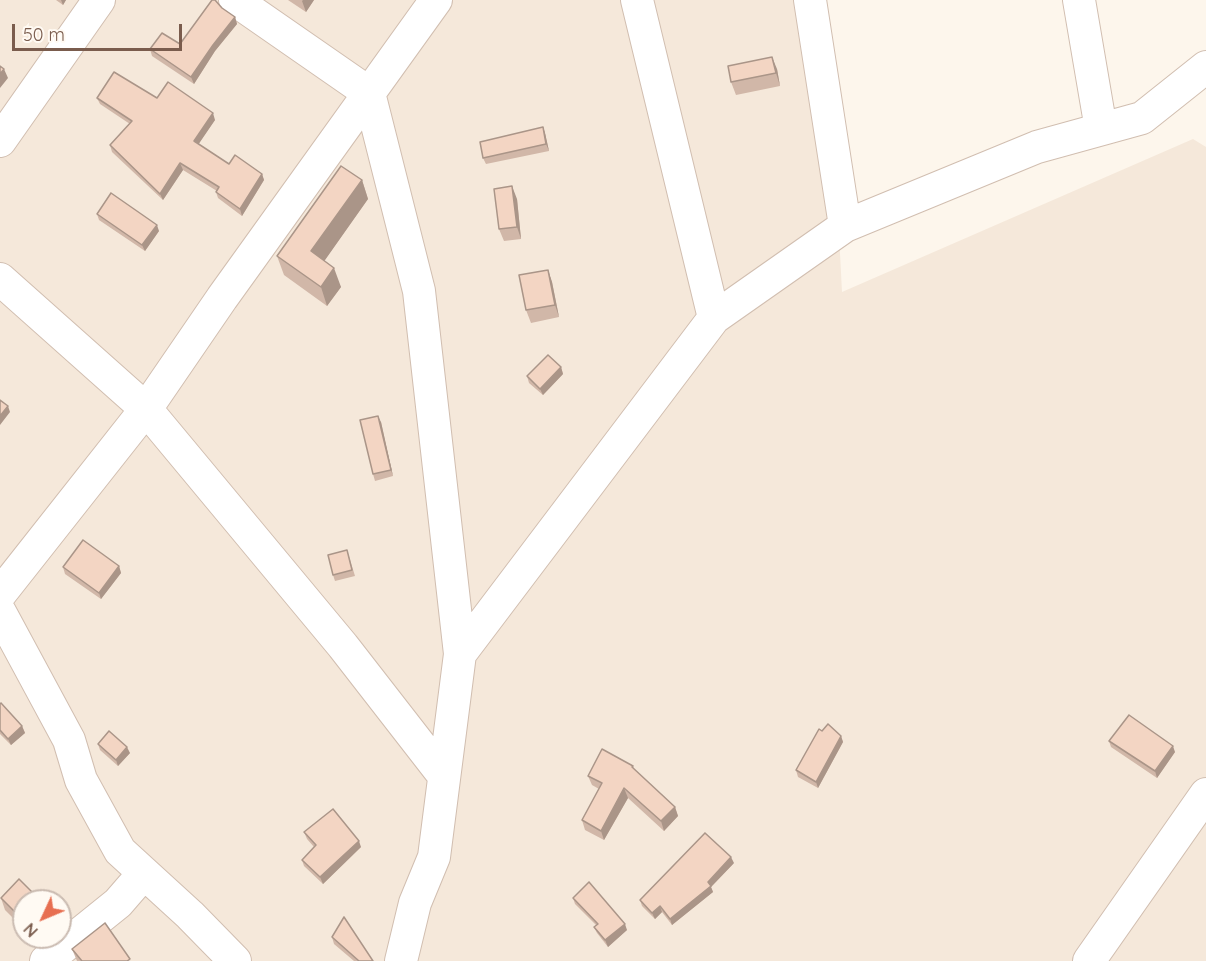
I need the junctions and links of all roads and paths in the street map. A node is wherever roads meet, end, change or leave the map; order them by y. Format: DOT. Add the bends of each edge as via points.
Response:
graph roads {
  1 [pos="99,0"];
  2 [pos="235,0"];
  3 [pos="436,0"];
  4 [pos="637,0"];
  5 [pos="810,0"];
  6 [pos="1079,0"];
  7 [pos="1206,67"];
  8 [pos="369,93"];
  9 [pos="1101,129"];
  10 [pos="0,141"];
  11 [pos="845,226"];
  12 [pos="0,279"];
  13 [pos="714,318"];
  14 [pos="146,409"];
  15 [pos="0,594"];
  16 [pos="0,612"];
  17 [pos="460,654"];
  18 [pos="444,776"];
  19 [pos="1206,794"];
  20 [pos="144,873"];
  21 [pos="1092,960"];
  22 [pos="46,961"];
  23 [pos="235,961"];
  24 [pos="401,961"];
  1 -- 10 [label="street"];
  2 -- 8 [label="street"];
  3 -- 8 [label="street"];
  4 -- 13 [label="street"];
  5 -- 11 [label="street"];
  6 -- 9 [label="street"];
  7 -- 9 [label="street" via="1142,118"];
  8 -- 14 [label="street"];
  8 -- 17 [label="street" via="419,291"];
  9 -- 11 [label="street" via="1037,147"];
  11 -- 13 [label="street"];
  12 -- 14 [label="street"];
  13 -- 17 [label="street"];
  14 -- 15 [label="street"];
  14 -- 18 [label="street" via="343,646"];
  16 -- 20 [label="street" via="69,740 81,780 120,851"];
  17 -- 18 [label="street"];
  18 -- 24 [label="street" via="434,857 415,903"];
  19 -- 21 [label="street"];
  20 -- 22 [label="street" via="118,903"];
  20 -- 23 [label="street"];
}
